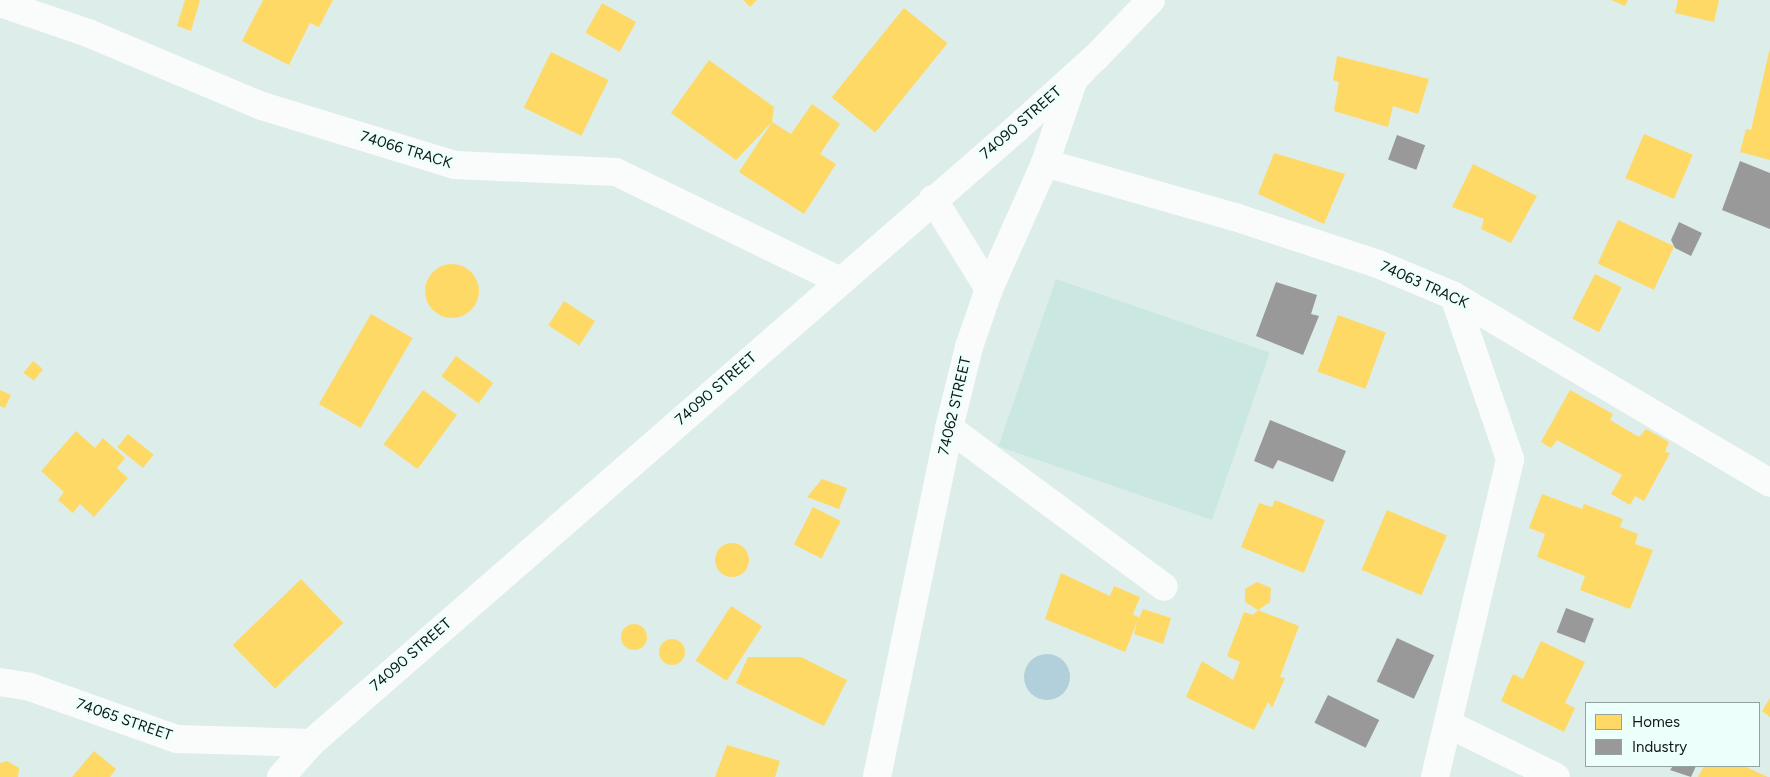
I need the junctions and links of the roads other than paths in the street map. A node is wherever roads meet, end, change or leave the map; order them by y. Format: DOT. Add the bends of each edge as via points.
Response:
graph roads {
  1 [pos="1151,0"];
  2 [pos="0,3"];
  3 [pos="1096,56"];
  4 [pos="1045,163"];
  5 [pos="933,199"];
  6 [pos="840,281"];
  7 [pos="989,289"];
  8 [pos="1454,296"];
  9 [pos="949,428"];
  10 [pos="1770,483"];
  11 [pos="1164,587"];
  12 [pos="0,682"];
  13 [pos="1448,724"];
  14 [pos="311,743"];
  15 [pos="281,777"];
  16 [pos="877,777"];
  17 [pos="1435,777"];
  18 [pos="1556,777"];
  1 -- 3 [label="street, 74090 STREET"];
  2 -- 6 [label="street, 74066 TRACK" via="88,33 262,106 455,165 616,172"];
  3 -- 4 [label="street, 74062 STREET" via="1074,79"];
  3 -- 5 [label="street, 74090 STREET"];
  4 -- 7 [label="street, 74062 STREET"];
  4 -- 8 [label="street, 74063 TRACK" via="1235,217 1378,264"];
  5 -- 6 [label="street, 74090 STREET"];
  5 -- 7 [label="street"];
  6 -- 14 [label="street, 74090 STREET"];
  7 -- 9 [label="street, 74062 STREET" via="969,347"];
  8 -- 10 [label="street, 74063 TRACK"];
  8 -- 13 [label="street" via="1510,459"];
  9 -- 11 [label="street"];
  9 -- 16 [label="street, 74062 STREET"];
  12 -- 14 [label="street, 74065 STREET" via="30,687 177,739"];
  13 -- 17 [label="street"];
  13 -- 18 [label="street"];
  14 -- 15 [label="street, 74090 STREET"];
}
